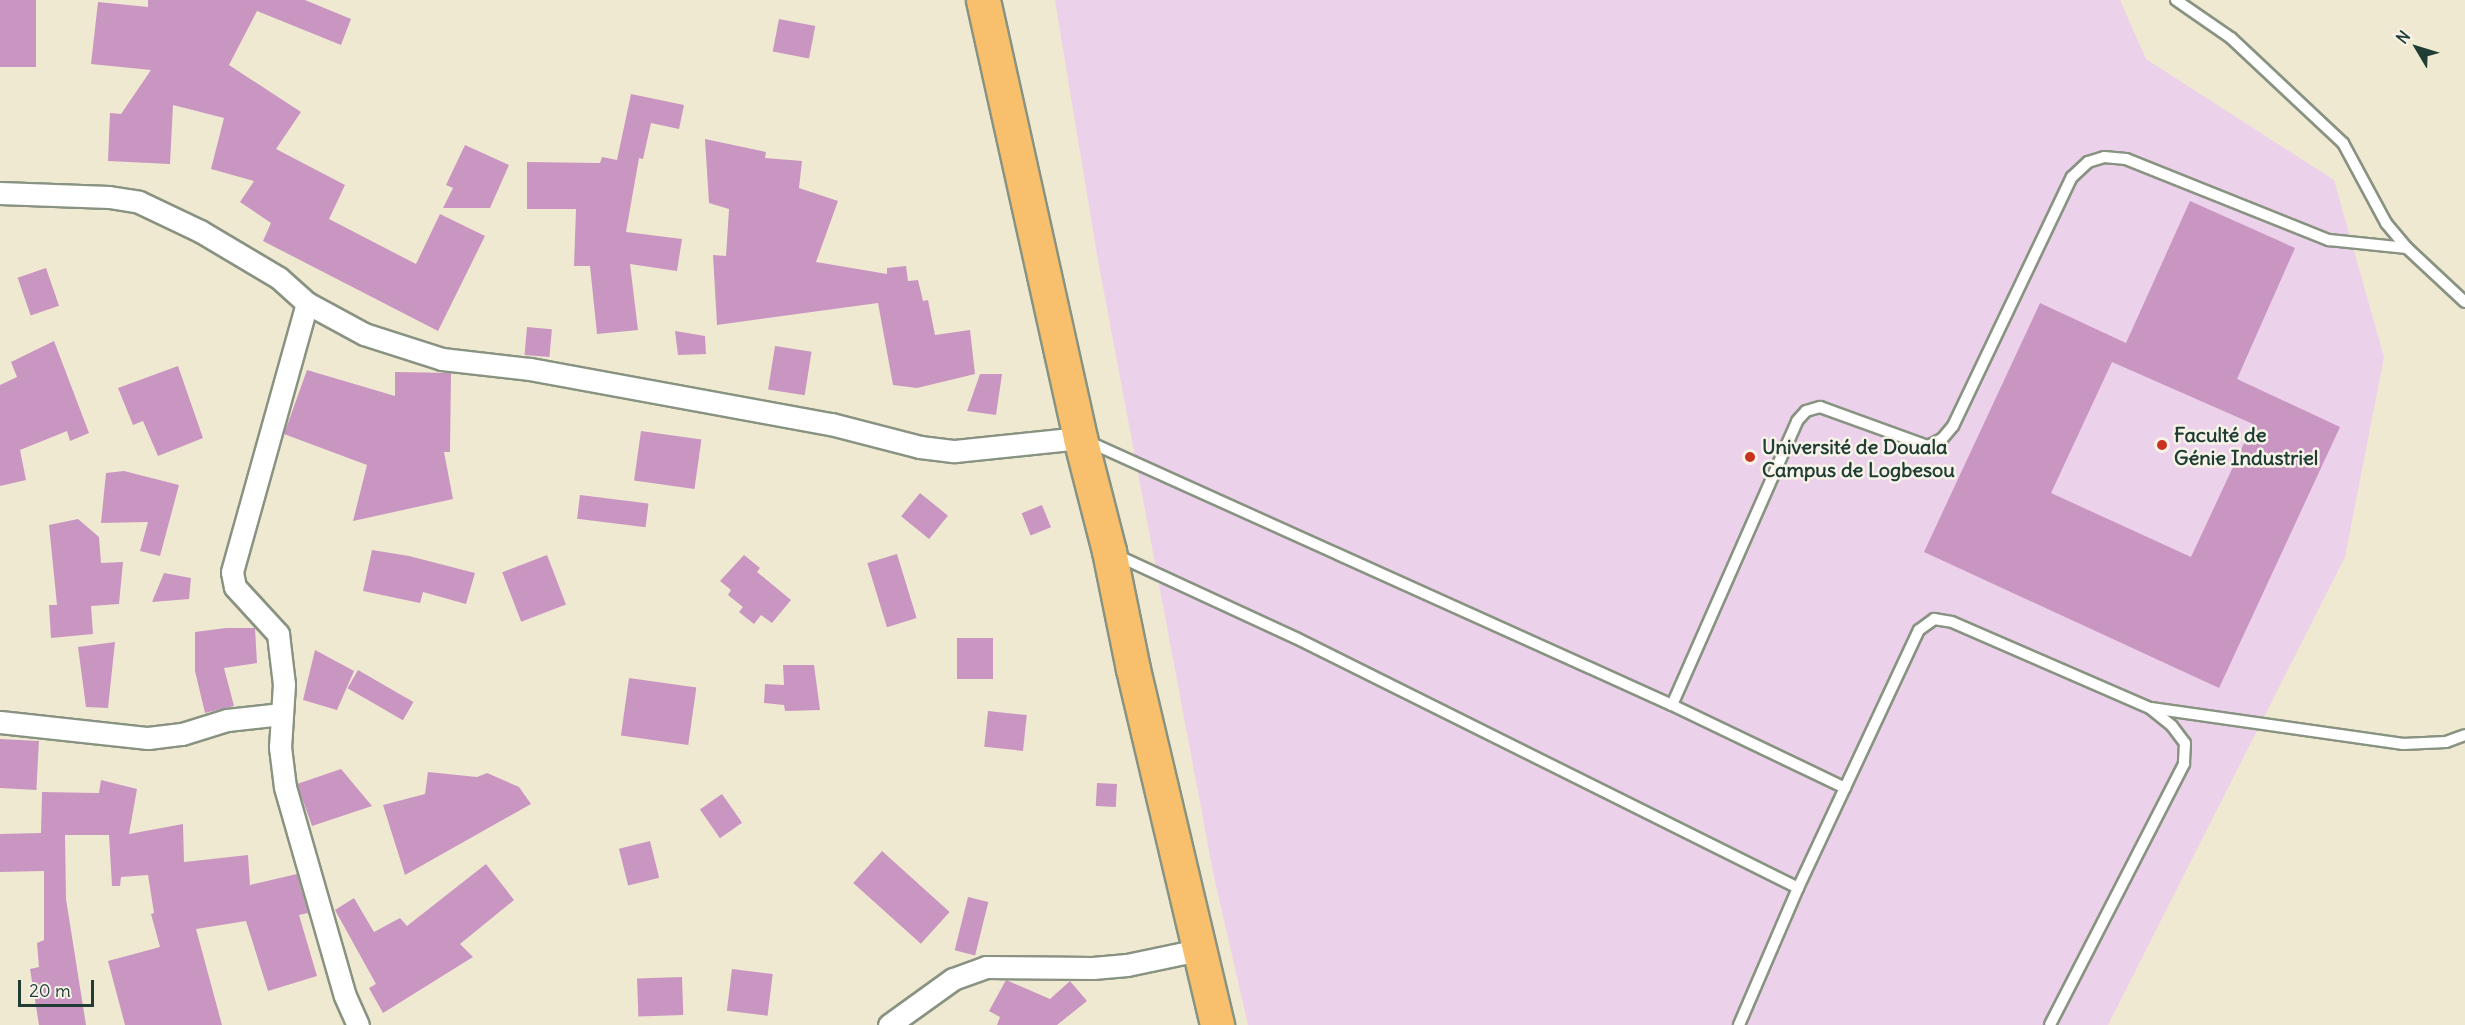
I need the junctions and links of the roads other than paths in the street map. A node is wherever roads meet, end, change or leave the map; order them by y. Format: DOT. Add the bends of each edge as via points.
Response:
graph roads {
  1 [pos="982,0"];
  2 [pos="2176,0"];
  3 [pos="0,193"];
  4 [pos="2407,248"];
  5 [pos="2465,302"];
  6 [pos="307,303"];
  7 [pos="1080,438"];
  8 [pos="1109,551"];
  9 [pos="1672,705"];
  10 [pos="2150,708"];
  11 [pos="282,714"];
  12 [pos="0,722"];
  13 [pos="2465,735"];
  14 [pos="1845,788"];
  15 [pos="1798,888"];
  16 [pos="1198,950"];
  17 [pos="358,1025"];
  18 [pos="890,1025"];
  19 [pos="1217,1025"];
  20 [pos="1739,1025"];
  21 [pos="2050,1025"];
  1 -- 7 [label="main road"];
  2 -- 4 [label="lane" via="2231,38 2343,143 2386,223"];
  3 -- 6 [label="street" via="109,197 139,202 200,231 279,278"];
  4 -- 5 [label="lane"];
  4 -- 9 [label="lane" via="2329,240 2126,159 2104,157 2088,162 2072,177 1953,426 1942,439 1928,446 1820,407 1806,411 1797,421"];
  6 -- 7 [label="street" via="364,334 442,359 530,369 831,424 920,447 976,450"];
  6 -- 11 [label="street" via="232,572 235,587 278,634 284,684"];
  7 -- 8 [label="main road"];
  7 -- 9 [label="lane"];
  8 -- 15 [label="lane" via="1296,638"];
  8 -- 16 [label="main road"];
  9 -- 14 [label="lane"];
  10 -- 13 [label="lane" via="2403,744 2446,742"];
  10 -- 14 [label="lane" via="1952,622 1934,619 1919,630"];
  10 -- 21 [label="lane" via="2185,743 2184,764"];
  11 -- 12 [label="street" via="227,720 183,734 148,738"];
  11 -- 17 [label="street" via="280,747 285,787 345,996"];
  14 -- 15 [label="lane"];
  15 -- 20 [label="lane"];
  16 -- 18 [label="street" via="1093,968 986,967 953,979"];
  16 -- 19 [label="main road"];
}
